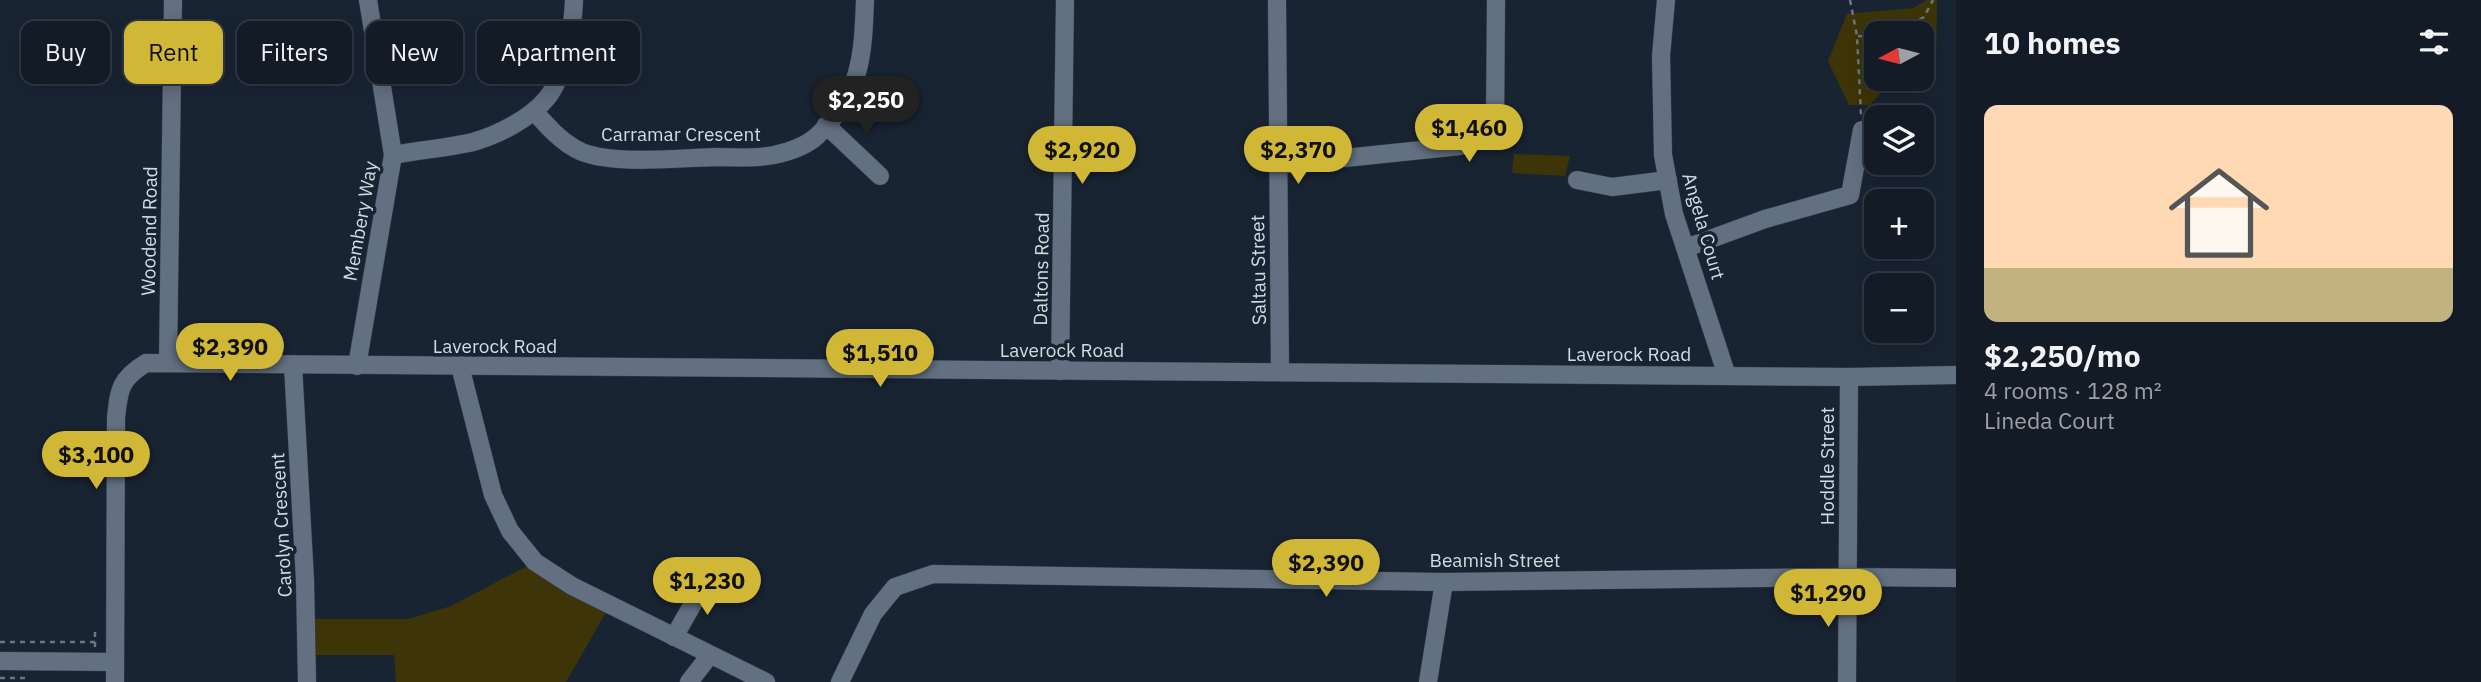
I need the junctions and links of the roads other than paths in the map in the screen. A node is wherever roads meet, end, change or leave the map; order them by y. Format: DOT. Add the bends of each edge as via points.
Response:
graph roads {
  1 [pos="173,0"];
  2 [pos="368,0"];
  3 [pos="574,0"];
  4 [pos="865,0"];
  5 [pos="1065,0"];
  6 [pos="1277,0"];
  7 [pos="1496,0"];
  8 [pos="1666,0"];
  9 [pos="534,111"];
  10 [pos="826,125"];
  11 [pos="1862,130"];
  12 [pos="393,155"];
  13 [pos="1278,165"];
  14 [pos="880,176"];
  15 [pos="1577,180"];
  16 [pos="1668,180"];
  17 [pos="1686,248"];
  18 [pos="168,362"];
  19 [pos="293,365"];
  20 [pos="357,366"];
  21 [pos="460,366"];
  22 [pos="1060,371"];
  23 [pos="1280,372"];
  24 [pos="1956,375"];
  25 [pos="1727,376"];
  26 [pos="1849,377"];
  27 [pos="1848,577"];
  28 [pos="1956,578"];
  29 [pos="707,579"];
  30 [pos="1444,582"];
  31 [pos="674,636"];
  32 [pos="710,654"];
  33 [pos="0,661"];
  34 [pos="115,662"];
  35 [pos="115,682"];
  36 [pos="307,682"];
  37 [pos="689,682"];
  38 [pos="766,682"];
  39 [pos="840,682"];
  40 [pos="1428,682"];
  41 [pos="1847,682"];
  1 -- 18 [label="street, Woodend Road"];
  2 -- 12 [label="street, Membery Way"];
  3 -- 9 [label="street" via="567,54 548,96"];
  4 -- 10 [label="street, Carramar Crescent" via="858,76"];
  5 -- 22 [label="street, Daltons Road"];
  6 -- 13 [label="street, Saltau Street"];
  7 -- 13 [label="street" via="1495,128 1487,138 1460,146"];
  8 -- 16 [label="street, Angela Court" via="1661,56 1663,155"];
  9 -- 10 [label="street, Carramar Crescent" via="580,151 624,159 771,156 795,149"];
  9 -- 12 [label="street" via="473,141"];
  10 -- 14 [label="street"];
  11 -- 17 [label="street" via="1850,195"];
  12 -- 20 [label="street, Membery Way"];
  13 -- 23 [label="street, Saltau Street"];
  15 -- 16 [label="street" via="1612,187"];
  16 -- 17 [label="street, Angela Court"];
  17 -- 25 [label="street, Angela Court"];
  18 -- 19 [label="street, Laverock Road"];
  18 -- 34 [label="street" via="146,363 129,373 119,394"];
  19 -- 20 [label="street, Laverock Road"];
  19 -- 36 [label="street, Carolyn Crescent" via="306,580"];
  20 -- 21 [label="street, Laverock Road"];
  21 -- 22 [label="street, Laverock Road"];
  21 -- 31 [label="street" via="493,495 510,531 536,562 563,580"];
  22 -- 23 [label="street, Laverock Road"];
  23 -- 25 [label="street, Laverock Road"];
  24 -- 26 [label="street, Laverock Road"];
  25 -- 26 [label="street, Laverock Road"];
  26 -- 27 [label="street, Hoddle Street"];
  27 -- 28 [label="street, Beamish Street"];
  27 -- 30 [label="street, Beamish Street"];
  27 -- 41 [label="street, Hoddle Street"];
  29 -- 31 [label="street"];
  30 -- 39 [label="street, Beamish Street" via="933,574 895,587 873,614"];
  30 -- 40 [label="street"];
  31 -- 32 [label="street"];
  32 -- 37 [label="street"];
  32 -- 38 [label="street"];
  33 -- 34 [label="street"];
  34 -- 35 [label="street"];
}
